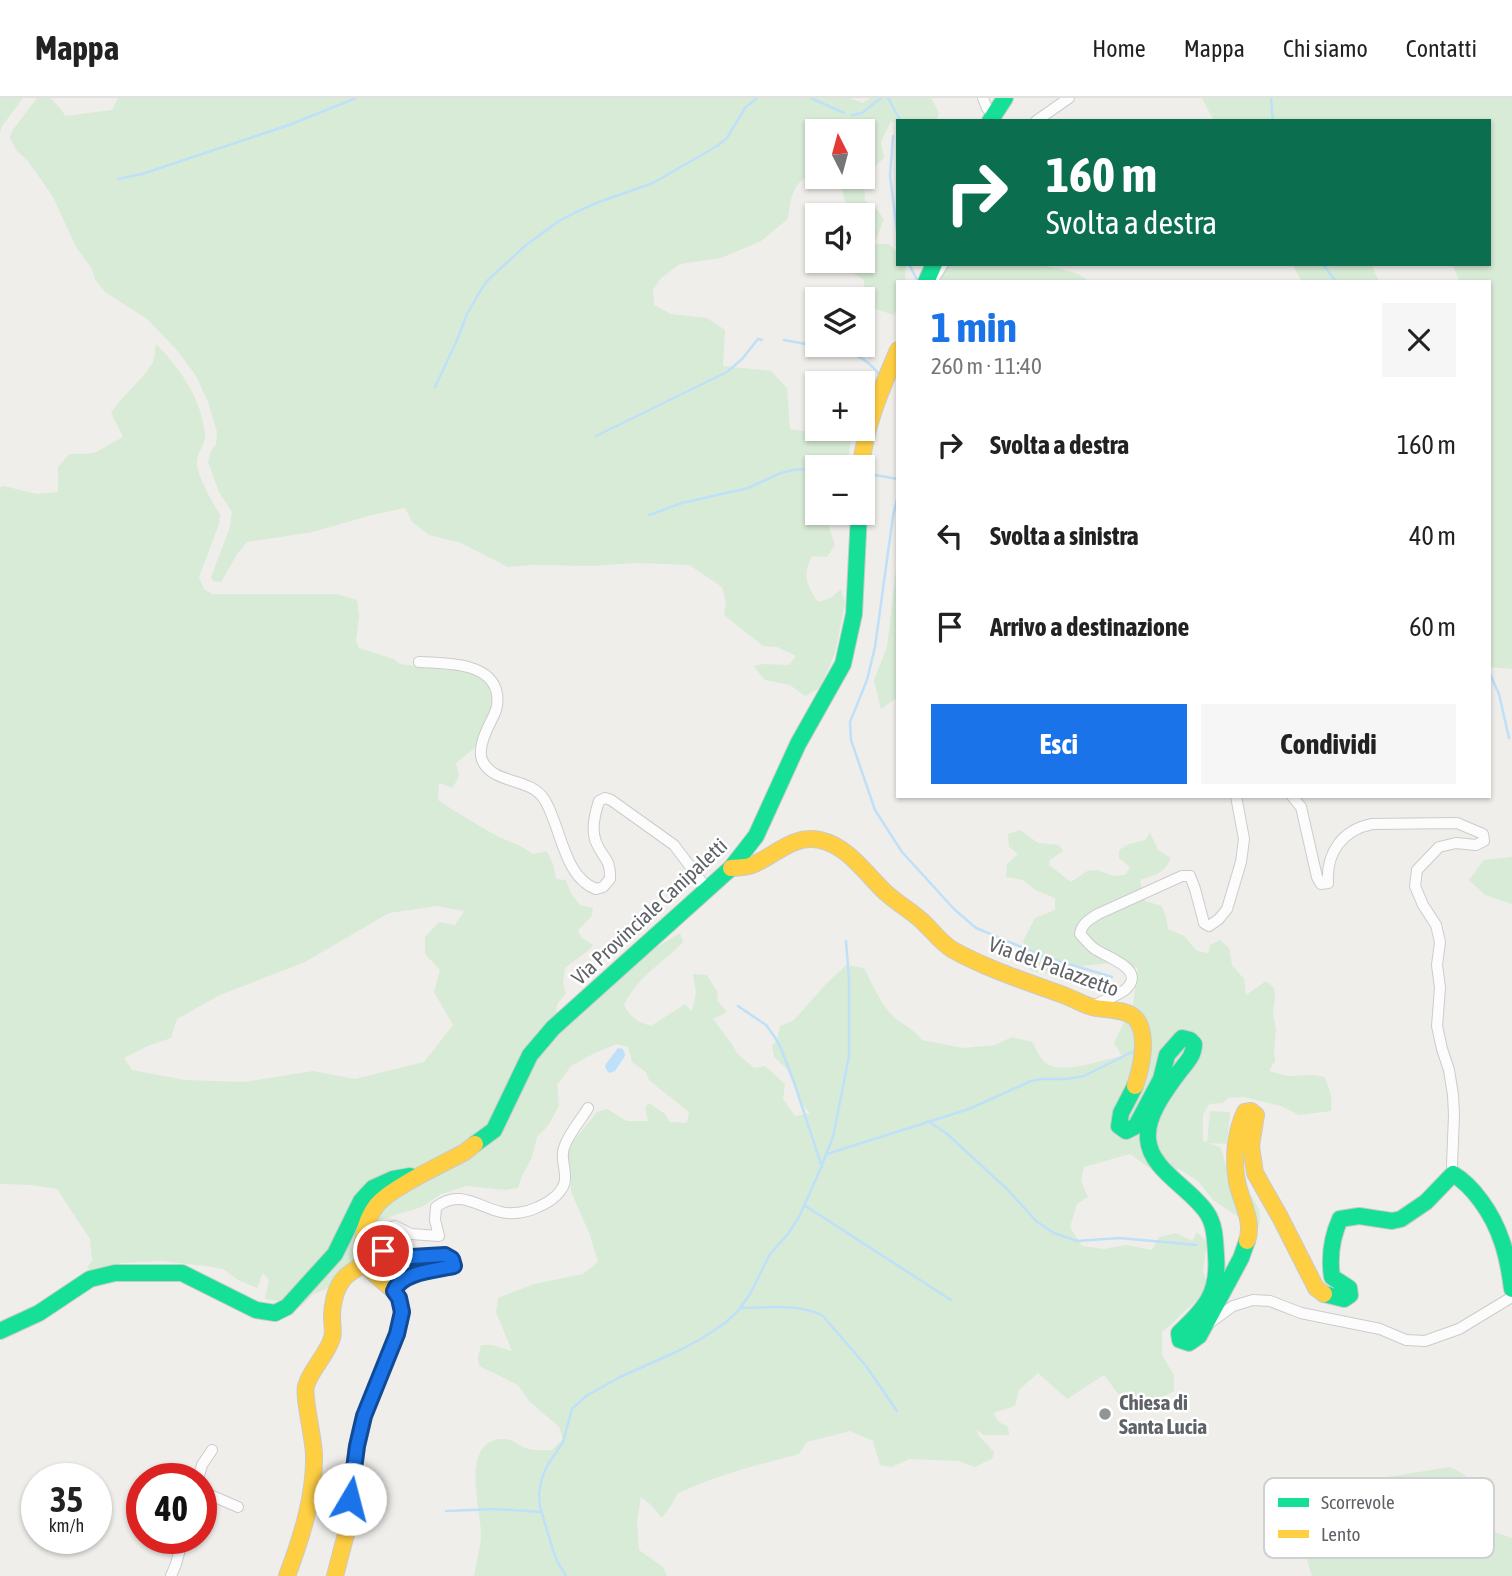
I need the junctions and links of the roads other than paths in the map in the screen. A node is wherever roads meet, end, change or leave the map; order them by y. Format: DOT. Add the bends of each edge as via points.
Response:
graph roads {
  1 [pos="983,98"];
  2 [pos="1004,98"];
  3 [pos="1069,98"];
  4 [pos="992,118"];
  5 [pos="1039,119"];
  6 [pos="896,356"];
  7 [pos="862,455"];
  8 [pos="858,525"];
  9 [pos="419,662"];
  10 [pos="1236,798"];
  11 [pos="1294,798"];
  12 [pos="731,868"];
  13 [pos="706,889"];
  14 [pos="1092,1007"];
  15 [pos="588,1108"];
  16 [pos="426,1174"];
  17 [pos="1453,1174"];
  18 [pos="363,1264"];
  19 [pos="1512,1289"];
  20 [pos="394,1291"];
  21 [pos="1512,1297"];
  22 [pos="1202,1328"];
  23 [pos="0,1331"];
  24 [pos="212,1450"];
  25 [pos="203,1463"];
  26 [pos="217,1498"];
  27 [pos="238,1507"];
  28 [pos="179,1554"];
  29 [pos="171,1576"];
  30 [pos="287,1576"];
  31 [pos="335,1576"];
  1 -- 4 [label="street"];
  2 -- 4 [label="street"];
  3 -- 5 [label="street"];
  6 -- 7 [label="street" via="868,422"];
  8 -- 12 [label="street, Via Provinciale Canipaletti" via="854,614 843,664 798,744 757,836"];
  9 -- 13 [label="street" via="477,670 496,688 495,712 481,758 499,776 541,794 575,870 589,887 603,887 610,879 611,871 594,832 598,801 605,798 674,845"];
  10 -- 14 [label="street" via="1244,839 1227,909 1209,926 1204,923 1190,876 1182,876 1086,922 1080,934 1094,949 1126,965 1131,982"];
  11 -- 17 [label="street" via="1301,807 1321,884 1328,883 1331,859 1340,840 1360,826 1457,823 1483,834 1484,841 1476,845 1456,843 1439,848 1417,870 1415,886 1440,942 1437,1026 1453,1095"];
  12 -- 13 [label="street, Via Provinciale Canipaletti"];
  12 -- 14 [label="street, Via del Palazzetto" via="751,866 796,840 831,843 951,949"];
  13 -- 16 [label="street, Via Provinciale Canipaletti" via="552,1028 530,1055 494,1130"];
  14 -- 22 [label="street, Via del Palazzetto" via="1133,1016 1144,1042 1136,1084 1119,1113 1119,1126 1126,1131 1136,1126 1161,1079 1167,1055 1182,1038 1194,1044 1147,1128 1148,1147 1164,1171 1201,1205 1214,1227 1218,1266 1214,1293 1199,1315 1179,1332 1180,1340 1197,1340"];
  15 -- 20 [label="street" via="564,1145 561,1158 566,1180 557,1196 537,1208 503,1213 461,1198 436,1207 439,1236 411,1234 395,1226 384,1229 379,1238 388,1256 445,1255 454,1266 406,1277"];
  16 -- 18 [label="street, Via Provinciale Canipaletti" via="376,1206 361,1250"];
  16 -- 23 [label="street" via="393,1179 373,1188 361,1201 335,1254 287,1307 275,1313 256,1310 182,1273 115,1273 90,1279 39,1313"];
  17 -- 19 [label="street" via="1488,1209 1501,1234"];
  17 -- 22 [label="street" via="1432,1198 1394,1221 1366,1215 1340,1219 1330,1264 1332,1277 1349,1288 1350,1295 1335,1298 1316,1288 1255,1173 1251,1146 1256,1115 1245,1112 1236,1138 1236,1172 1250,1232 1241,1258"];
  18 -- 20 [label="street"];
  18 -- 30 [label="street" via="342,1280 335,1294 333,1336 305,1387 314,1452 312,1487"];
  20 -- 31 [label="street" via="402,1312 364,1416"];
  21 -- 22 [label="street" via="1459,1329 1425,1341 1253,1300 1233,1306"];
  24 -- 25 [label="street"];
  26 -- 27 [label="street"];
  28 -- 29 [label="street"];
}
